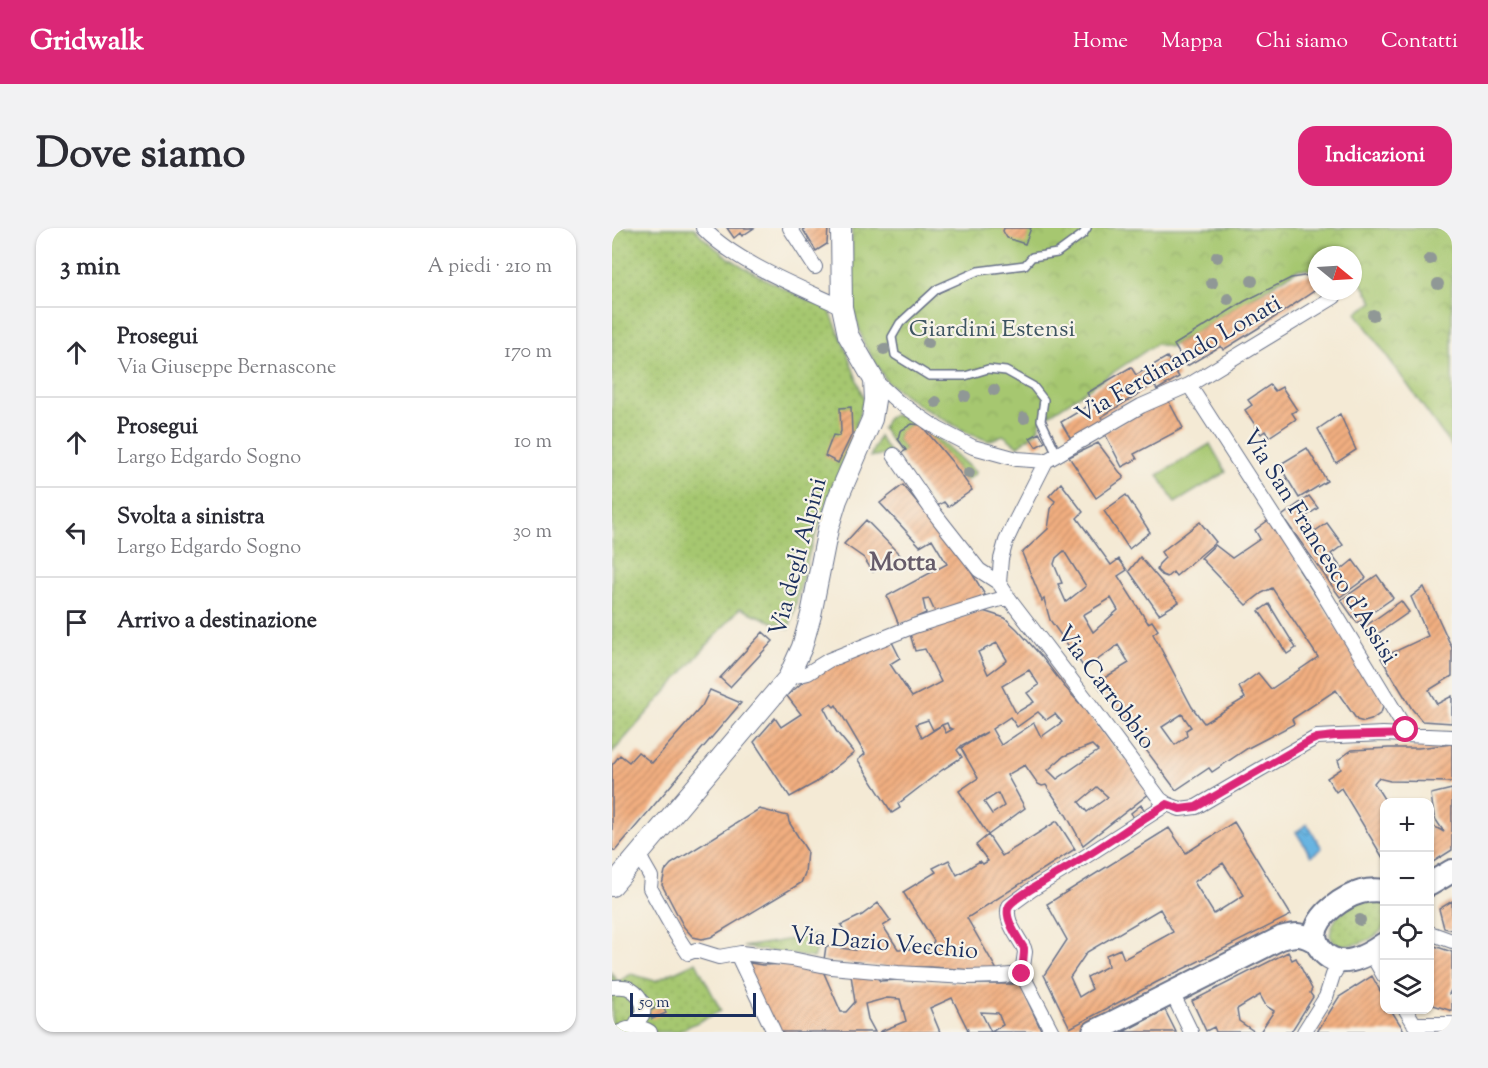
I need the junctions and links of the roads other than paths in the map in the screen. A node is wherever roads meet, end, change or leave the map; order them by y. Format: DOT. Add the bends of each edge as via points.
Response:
graph roads {
  1 [pos="703,228"];
  2 [pos="790,228"];
  3 [pos="841,228"];
  4 [pos="1087,228"];
  5 [pos="814,267"];
  6 [pos="1329,300"];
  7 [pos="842,307"];
  8 [pos="874,380"];
  9 [pos="1189,385"];
  10 [pos="894,455"];
  11 [pos="1051,458"];
  12 [pos="999,583"];
  13 [pos="1008,597"];
  14 [pos="788,678"];
  15 [pos="1398,716"];
  16 [pos="1372,734"];
  17 [pos="1410,734"];
  18 [pos="1452,736"];
  19 [pos="1167,804"];
  20 [pos="639,856"];
  21 [pos="1452,866"];
  22 [pos="1452,872"];
  23 [pos="1434,876"];
  24 [pos="1434,882"];
  25 [pos="612,886"];
  26 [pos="1380,891"];
  27 [pos="1434,934"];
  28 [pos="1452,941"];
  29 [pos="1378,948"];
  30 [pos="739,954"];
  31 [pos="1330,958"];
  32 [pos="1022,974"];
  33 [pos="612,987"];
  34 [pos="1172,993"];
  35 [pos="1408,1014"];
  36 [pos="1452,1024"];
  37 [pos="643,1027"];
  38 [pos="1417,1028"];
  39 [pos="620,1032"];
  40 [pos="774,1032"];
  41 [pos="1052,1032"];
  42 [pos="1094,1032"];
  43 [pos="1191,1032"];
  44 [pos="1304,1032"];
  1 -- 7 [label="street" via="744,259"];
  2 -- 5 [label="street"];
  3 -- 7 [label="main road"];
  4 -- 11 [label="lane" via="1057,253 1032,257 1025,265 978,271 937,289 900,322 892,337 895,355 929,376 964,376 988,369 1006,371 1034,386 1044,400 1041,420"];
  6 -- 9 [label="street, Via Ferdinando Lonati"];
  7 -- 8 [label="main road" via="848,335"];
  8 -- 11 [label="street" via="938,429 973,447 1017,459"];
  8 -- 14 [label="main road, Via degli Alpini" via="872,419 837,500 811,615"];
  9 -- 11 [label="street, Via Ferdinando Lonati" via="1142,406"];
  9 -- 15 [label="street, Via San Francesco d'Assisi"];
  10 -- 12 [label="street" via="979,570"];
  11 -- 12 [label="street" via="1006,541"];
  12 -- 13 [label="street, Via Carrobbio"];
  13 -- 14 [label="street" via="914,626 829,660 808,673"];
  13 -- 19 [label="street, Via Carrobbio"];
  14 -- 20 [label="main road, Via degli Alpini"];
  15 -- 16 [label="street"];
  15 -- 17 [label="street, Via San Francesco d'Assisi"];
  16 -- 17 [label="street"];
  16 -- 19 [label="street" via="1317,738 1196,807 1180,809"];
  17 -- 18 [label="street"];
  19 -- 32 [label="street" via="1012,902 1007,909 1008,918 1024,948"];
  20 -- 25 [label="main road, Via degli Alpini"];
  20 -- 30 [label="street, Via Dazio Vecchio" via="651,877 651,888 688,953 696,950 719,957"];
  21 -- 23 [label="main road"];
  22 -- 24 [label="main road"];
  26 -- 31 [label="main road" via="1364,891 1344,900 1323,917 1315,935"];
  27 -- 28 [label="street"];
  29 -- 31 [label="main road" via="1363,957"];
  30 -- 32 [label="street, Via Dazio Vecchio" via="898,973 967,977"];
  30 -- 40 [label="street"];
  31 -- 34 [label="main road" via="1306,936 1281,938"];
  31 -- 44 [label="street" via="1326,997"];
  32 -- 41 [label="street"];
  33 -- 37 [label="street" via="628,988 639,997 644,1008"];
  34 -- 42 [label="main road"];
  34 -- 43 [label="street"];
  35 -- 38 [label="street"];
  36 -- 38 [label="street"];
  37 -- 39 [label="street"];
}
